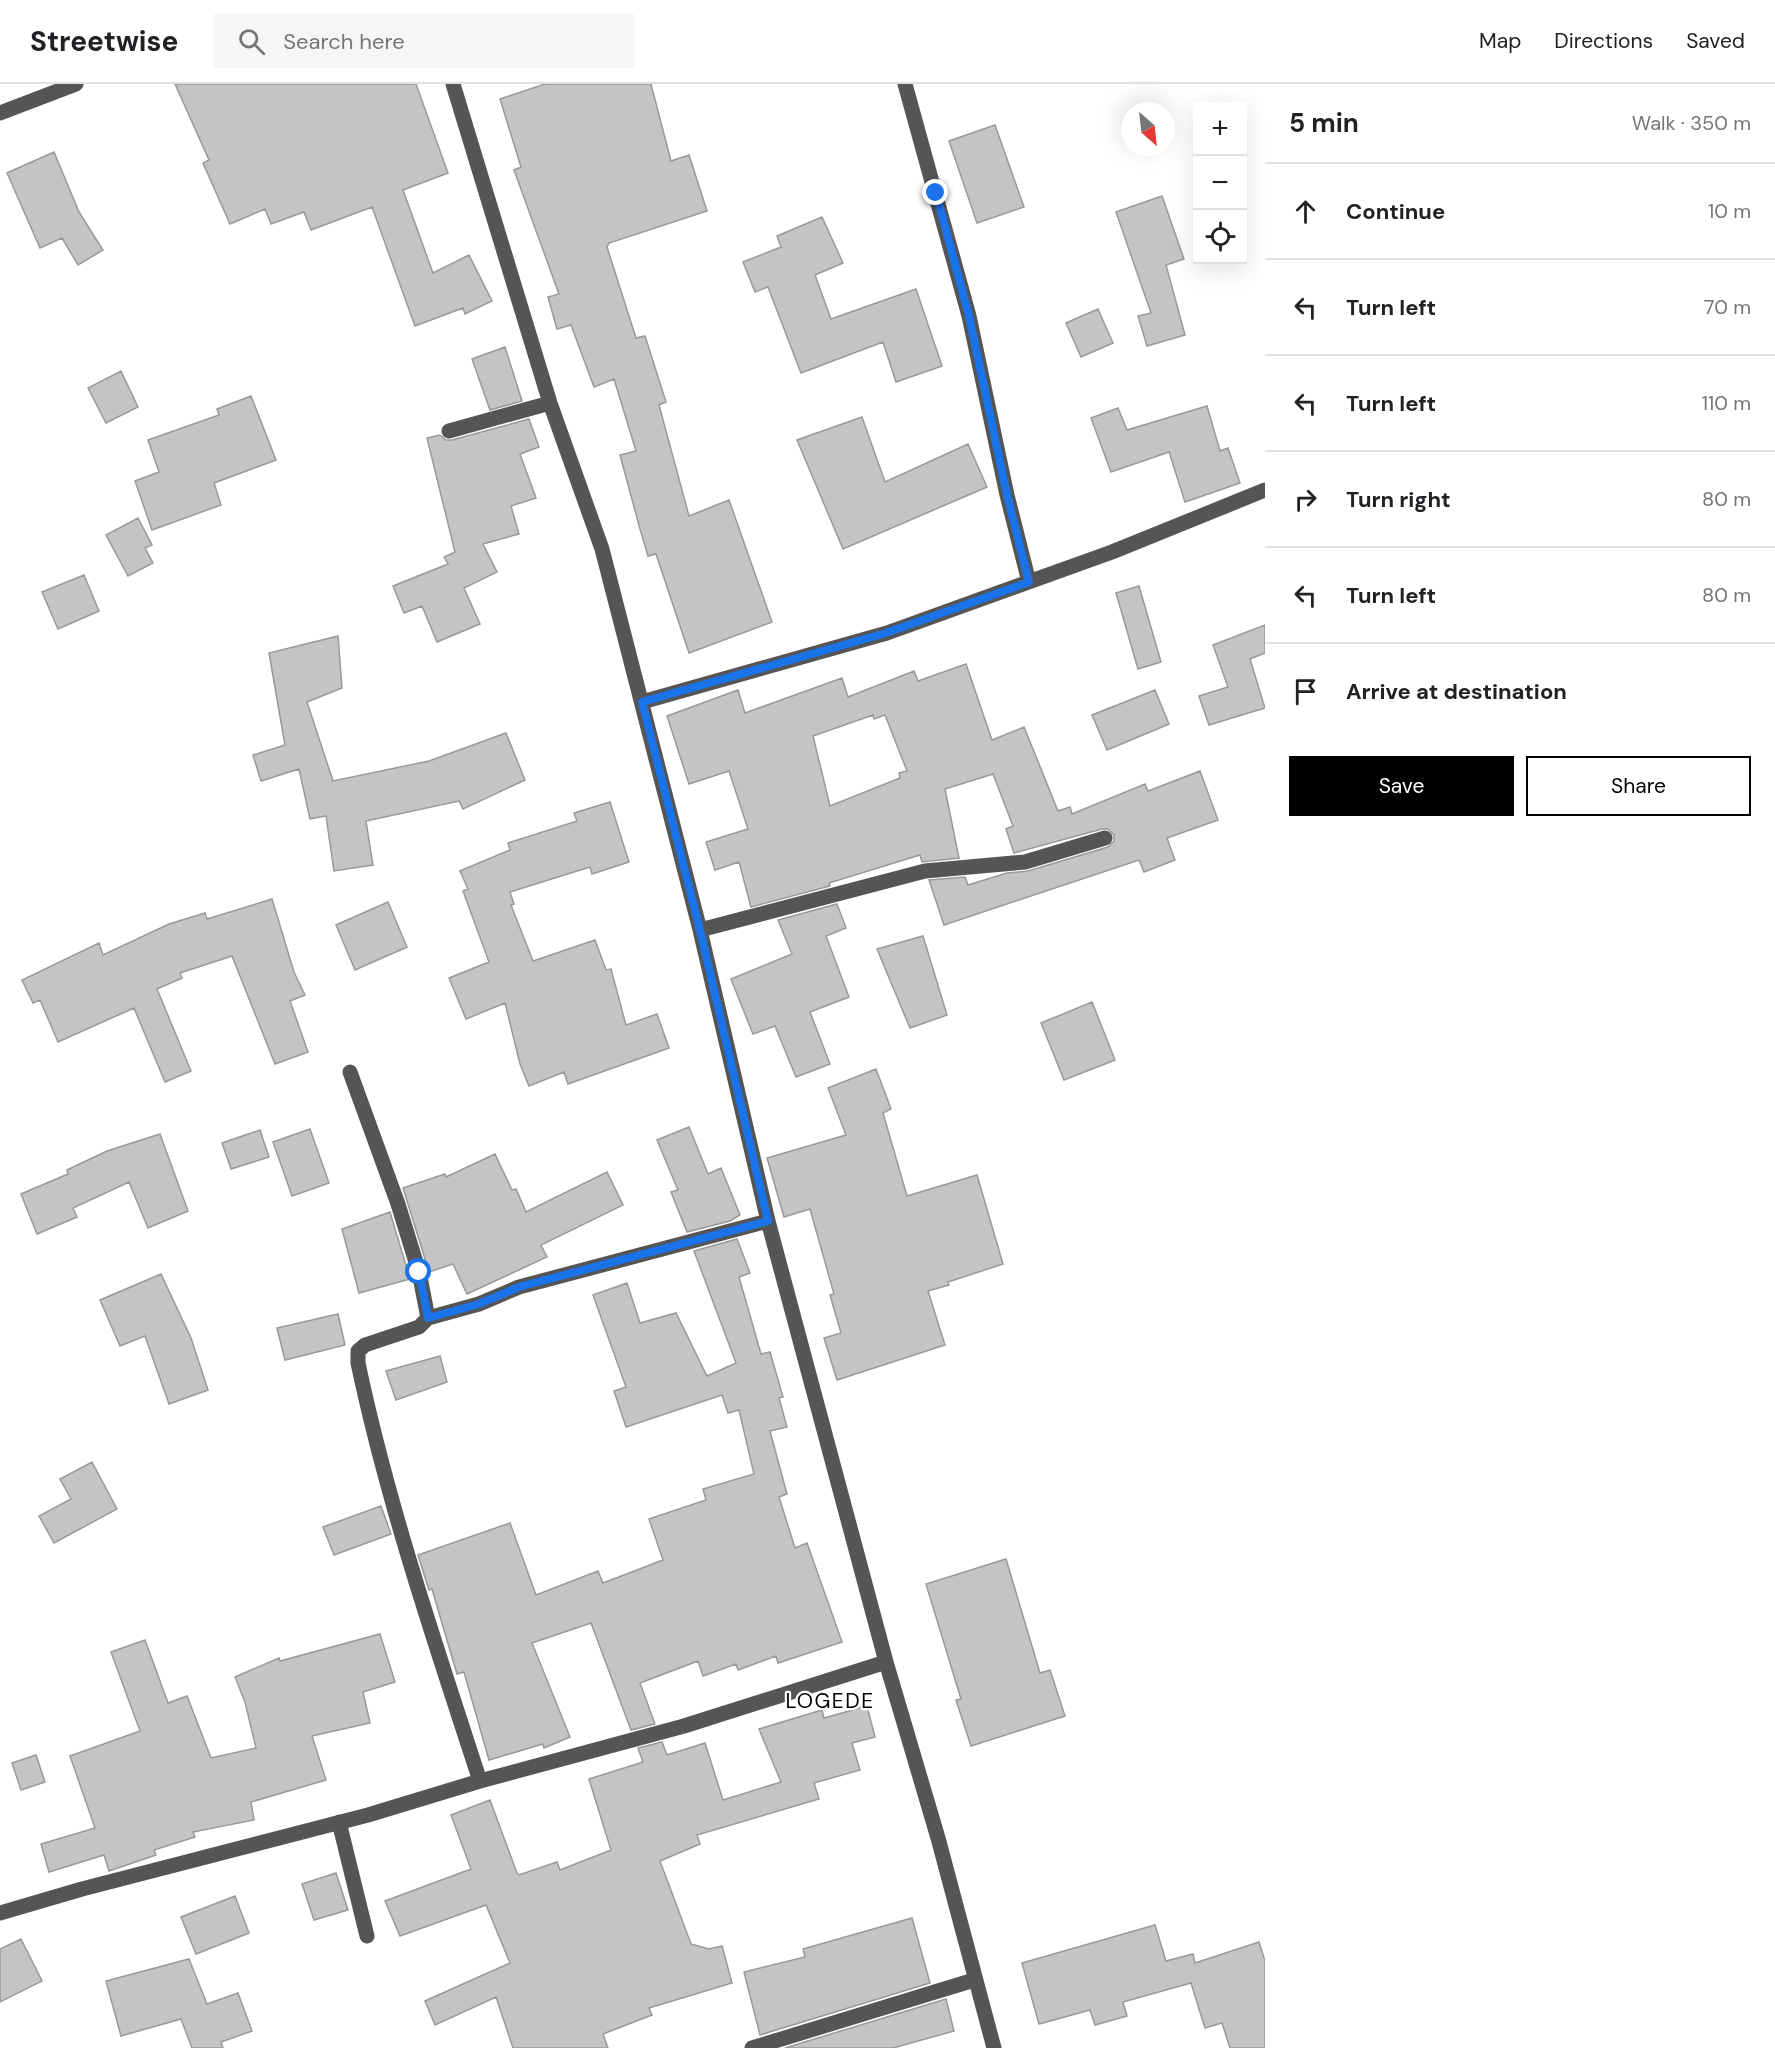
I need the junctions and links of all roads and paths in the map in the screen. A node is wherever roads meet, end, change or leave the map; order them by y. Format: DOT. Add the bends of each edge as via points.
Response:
graph roads {
  1 [pos="76,84"];
  2 [pos="453,84"];
  3 [pos="905,84"];
  4 [pos="1,109"];
  5 [pos="550,403"];
  6 [pos="449,431"];
  7 [pos="1265,490"];
  8 [pos="1029,582"];
  9 [pos="642,702"];
  10 [pos="1105,838"];
  11 [pos="700,930"];
  12 [pos="350,1072"];
  13 [pos="768,1221"];
  14 [pos="428,1318"];
  15 [pos="886,1662"];
  16 [pos="480,1781"];
  17 [pos="339,1822"];
  18 [pos="0,1913"];
  19 [pos="367,1936"];
  20 [pos="974,1980"];
  21 [pos="758,2046"];
  22 [pos="994,2048"];
  1 -- 4 [label="street"];
  2 -- 5 [label="street"];
  3 -- 8 [label="street" via="969,316"];
  5 -- 6 [label="street"];
  5 -- 9 [label="street" via="602,549"];
  7 -- 8 [label="street"];
  8 -- 9 [label="street" via="886,633"];
  9 -- 11 [label="street"];
  10 -- 11 [label="street" via="1017,864 925,871"];
  11 -- 13 [label="street"];
  12 -- 14 [label="street" via="398,1204 419,1272"];
  13 -- 14 [label="street" via="519,1287 479,1304"];
  13 -- 15 [label="street"];
  14 -- 16 [label="street" via="419,1327 365,1345 358,1351 358,1362 375,1445"];
  15 -- 16 [label="street" via="684,1726"];
  15 -- 20 [label="street" via="938,1838"];
  16 -- 17 [label="street"];
  17 -- 18 [label="street"];
  17 -- 19 [label="street"];
  20 -- 21 [label="street"];
  20 -- 22 [label="street"];
}
